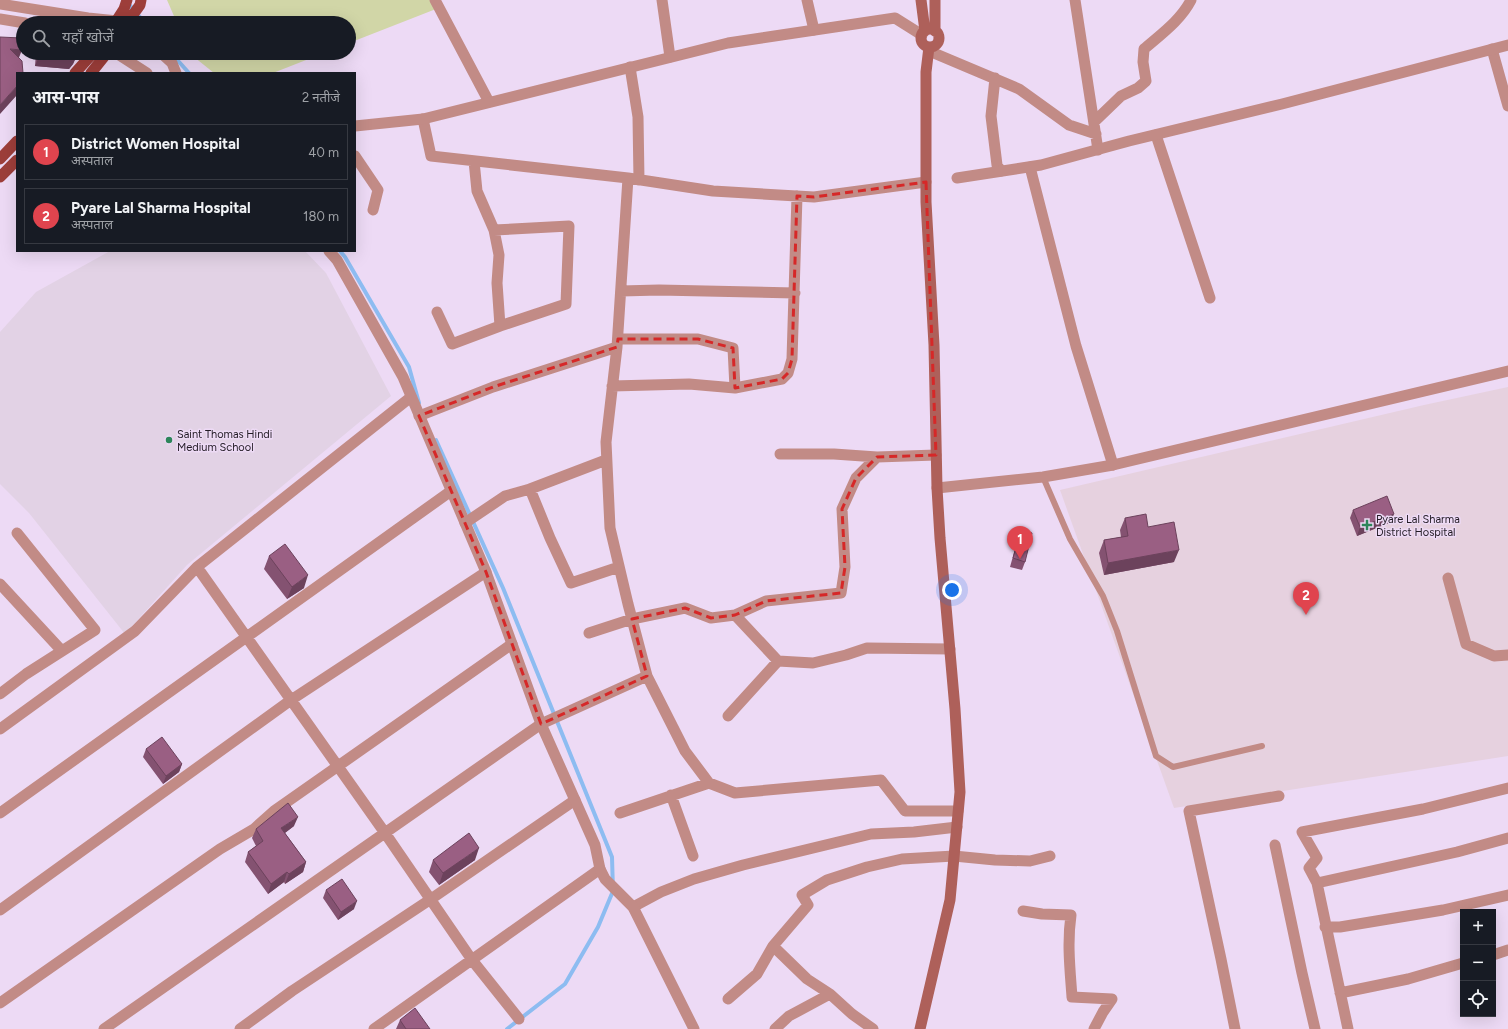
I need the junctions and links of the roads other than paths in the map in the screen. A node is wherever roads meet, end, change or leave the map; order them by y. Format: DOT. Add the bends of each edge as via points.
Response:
graph roads {
  1 [pos="436,0"];
  2 [pos="662,0"];
  3 [pos="807,0"];
  4 [pos="921,0"];
  5 [pos="935,0"];
  6 [pos="1075,0"];
  7 [pos="1191,0"];
  8 [pos="140,3"];
  9 [pos="0,4"];
  10 [pos="126,4"];
  11 [pos="75,16"];
  12 [pos="123,16"];
  13 [pos="127,16"];
  14 [pos="0,19"];
  15 [pos="16,22"];
  16 [pos="814,30"];
  17 [pos="927,32"];
  18 [pos="1508,45"];
  19 [pos="929,49"];
  20 [pos="1492,49"];
  21 [pos="670,57"];
  22 [pos="87,60"];
  23 [pos="101,60"];
  24 [pos="127,60"];
  25 [pos="169,60"];
  26 [pos="630,67"];
  27 [pos="76,72"];
  28 [pos="92,72"];
  29 [pos="145,72"];
  30 [pos="176,72"];
  31 [pos="995,78"];
  32 [pos="489,102"];
  33 [pos="1508,106"];
  34 [pos="424,119"];
  35 [pos="1094,122"];
  36 [pos="356,126"];
  37 [pos="1096,134"];
  38 [pos="1156,135"];
  39 [pos="16,142"];
  40 [pos="1098,150"];
  41 [pos="356,157"];
  42 [pos="0,159"];
  43 [pos="16,161"];
  44 [pos="474,161"];
  45 [pos="1030,167"];
  46 [pos="1001,171"];
  47 [pos="0,178"];
  48 [pos="628,178"];
  49 [pos="957,178"];
  50 [pos="639,180"];
  51 [pos="926,182"];
  52 [pos="797,196"];
  53 [pos="373,210"];
  54 [pos="494,230"];
  55 [pos="330,252"];
  56 [pos="621,291"];
  57 [pos="795,293"];
  58 [pos="1210,298"];
  59 [pos="437,312"];
  60 [pos="500,326"];
  61 [pos="617,343"];
  62 [pos="1508,371"];
  63 [pos="612,386"];
  64 [pos="735,388"];
  65 [pos="411,397"];
  66 [pos="420,416"];
  67 [pos="780,454"];
  68 [pos="936,455"];
  69 [pos="878,457"];
  70 [pos="606,460"];
  71 [pos="1113,465"];
  72 [pos="1043,477"];
  73 [pos="937,488"];
  74 [pos="530,489"];
  75 [pos="451,491"];
  76 [pos="465,523"];
  77 [pos="17,533"];
  78 [pos="619,567"];
  79 [pos="197,568"];
  80 [pos="486,572"];
  81 [pos="1448,578"];
  82 [pos="0,584"];
  83 [pos="735,615"];
  84 [pos="632,619"];
  85 [pos="589,633"];
  86 [pos="247,637"];
  87 [pos="512,644"];
  88 [pos="950,649"];
  89 [pos="62,651"];
  90 [pos="1508,655"];
  91 [pos="778,661"];
  92 [pos="647,676"];
  93 [pos="0,693"];
  94 [pos="291,700"];
  95 [pos="728,716"];
  96 [pos="540,724"];
  97 [pos="0,729"];
  98 [pos="1262,746"];
  99 [pos="338,766"];
  100 [pos="709,783"];
  101 [pos="1508,788"];
  102 [pos="671,795"];
  103 [pos="1279,796"];
  104 [pos="575,800"];
  105 [pos="958,811"];
  106 [pos="0,813"];
  107 [pos="620,813"];
  108 [pos="957,827"];
  109 [pos="385,833"];
  110 [pos="1508,838"];
  111 [pos="1275,845"];
  112 [pos="693,856"];
  113 [pos="954,856"];
  114 [pos="1050,856"];
  115 [pos="602,874"];
  116 [pos="1317,883"];
  117 [pos="1508,895"];
  118 [pos="431,899"];
  119 [pos="633,907"];
  120 [pos="0,910"];
  121 [pos="1023,910"];
  122 [pos="1325,927"];
  123 [pos="773,946"];
  124 [pos="1508,950"];
  125 [pos="1496,954"];
  126 [pos="472,960"];
  127 [pos="1460,964"];
  128 [pos="1340,993"];
  129 [pos="830,994"];
  130 [pos="728,999"];
  131 [pos="0,1003"];
  132 [pos="519,1019"];
  133 [pos="104,1029"];
  134 [pos="240,1029"];
  135 [pos="374,1029"];
  136 [pos="694,1029"];
  137 [pos="776,1029"];
  138 [pos="873,1029"];
  139 [pos="920,1029"];
  140 [pos="1094,1029"];
  141 [pos="1235,1029"];
  142 [pos="1315,1029"];
  143 [pos="1348,1029"];
  1 -- 32 [label="street"];
  2 -- 21 [label="street"];
  3 -- 16 [label="street"];
  4 -- 17 [label="main road"];
  5 -- 17 [label="main road"];
  6 -- 35 [label="street"];
  7 -- 35 [label="street" via="1187,8 1167,29 1144,49 1146,82 1121,96"];
  8 -- 13 [label="main road"];
  9 -- 11 [label="street"];
  10 -- 12 [label="main road"];
  14 -- 15 [label="street"];
  16 -- 17 [label="street" via="895,18"];
  16 -- 21 [label="street" via="728,43"];
  17 -- 19 [label="main road" via="922,41"];
  17 -- 19 [label="main road" via="939,36 938,42"];
  18 -- 20 [label="street"];
  19 -- 31 [label="street"];
  19 -- 51 [label="main road" via="926,72"];
  20 -- 33 [label="street"];
  20 -- 38 [label="street"];
  21 -- 26 [label="street"];
  22 -- 27 [label="main road"];
  23 -- 28 [label="main road"];
  24 -- 29 [label="street"];
  25 -- 30 [label="street"];
  26 -- 32 [label="street"];
  26 -- 50 [label="street" via="638,117"];
  31 -- 37 [label="street" via="1020,90 1069,125"];
  31 -- 46 [label="street" via="991,116 997,165"];
  32 -- 34 [label="street"];
  34 -- 36 [label="street"];
  34 -- 44 [label="street" via="431,156"];
  35 -- 37 [label="street"];
  37 -- 40 [label="street"];
  38 -- 40 [label="street"];
  38 -- 58 [label="street"];
  39 -- 42 [label="main road"];
  40 -- 45 [label="street"];
  41 -- 53 [label="street" via="378,190"];
  43 -- 47 [label="main road"];
  44 -- 48 [label="street"];
  44 -- 54 [label="street" via="477,191"];
  45 -- 46 [label="street"];
  45 -- 71 [label="street" via="1076,346"];
  46 -- 49 [label="street"];
  48 -- 50 [label="street"];
  48 -- 56 [label="street"];
  50 -- 52 [label="street" via="713,190"];
  51 -- 52 [label="street" via="814,197"];
  51 -- 68 [label="main road" via="934,345"];
  52 -- 57 [label="street"];
  54 -- 60 [label="street" via="499,255 496,283"];
  54 -- 60 [label="street" via="569,226 566,304"];
  55 -- 65 [label="street" via="403,377"];
  56 -- 57 [label="street"];
  56 -- 61 [label="street"];
  57 -- 64 [label="street" via="792,359 788,374 782,380"];
  59 -- 60 [label="street" via="452,344"];
  61 -- 63 [label="street"];
  61 -- 64 [label="street" via="698,339 733,348"];
  61 -- 66 [label="street"];
  62 -- 71 [label="street"];
  63 -- 64 [label="street" via="689,384"];
  63 -- 70 [label="street"];
  65 -- 66 [label="street"];
  65 -- 79 [label="street"];
  66 -- 75 [label="street"];
  67 -- 69 [label="street"];
  68 -- 69 [label="street"];
  68 -- 73 [label="main road"];
  69 -- 83 [label="street" via="856,478 842,509 844,566 840,593 766,601"];
  70 -- 74 [label="street"];
  70 -- 78 [label="street" via="610,528"];
  71 -- 72 [label="street"];
  72 -- 73 [label="street"];
  72 -- 98 [label="lane" via="1070,539 1103,596 1118,631 1156,756 1173,767"];
  73 -- 88 [label="main road"];
  74 -- 76 [label="street" via="505,496"];
  74 -- 78 [label="street" via="571,583"];
  75 -- 76 [label="street"];
  75 -- 86 [label="street"];
  76 -- 80 [label="street"];
  77 -- 89 [label="street" via="95,630"];
  78 -- 84 [label="street"];
  79 -- 86 [label="street"];
  79 -- 97 [label="street" via="135,631"];
  80 -- 87 [label="street"];
  80 -- 94 [label="street"];
  81 -- 90 [label="street" via="1466,644 1494,656"];
  82 -- 89 [label="street"];
  83 -- 84 [label="street" via="711,618 685,608"];
  83 -- 91 [label="street"];
  84 -- 85 [label="street"];
  84 -- 92 [label="street"];
  86 -- 94 [label="street"];
  86 -- 106 [label="street"];
  87 -- 96 [label="street"];
  87 -- 99 [label="street"];
  88 -- 91 [label="street" via="867,648 813,663"];
  88 -- 105 [label="main road" via="960,792"];
  89 -- 93 [label="street"];
  91 -- 95 [label="street"];
  92 -- 96 [label="street"];
  92 -- 100 [label="street" via="686,751"];
  94 -- 99 [label="street"];
  94 -- 120 [label="street"];
  96 -- 104 [label="street"];
  96 -- 109 [label="street"];
  99 -- 109 [label="street"];
  99 -- 131 [label="street" via="274,811 254,829 220,849"];
  100 -- 102 [label="street"];
  100 -- 105 [label="street" via="735,793 881,780 905,811"];
  101 -- 116 [label="street" via="1423,809 1302,832 1316,858 1310,868"];
  102 -- 107 [label="street"];
  102 -- 112 [label="street"];
  103 -- 141 [label="street" via="1189,811"];
  104 -- 115 [label="street" via="596,845"];
  104 -- 118 [label="street"];
  105 -- 108 [label="main road"];
  108 -- 113 [label="main road"];
  108 -- 119 [label="street" via="871,834 743,864 694,879"];
  109 -- 118 [label="street"];
  109 -- 133 [label="street"];
  110 -- 116 [label="street"];
  111 -- 142 [label="street"];
  113 -- 114 [label="street" via="1030,861"];
  113 -- 123 [label="street" via="902,859 826,880 802,895 808,905"];
  113 -- 139 [label="main road" via="950,900"];
  115 -- 119 [label="street"];
  115 -- 126 [label="street"];
  116 -- 122 [label="street"];
  117 -- 122 [label="street" via="1443,910 1340,927"];
  118 -- 126 [label="street"];
  118 -- 134 [label="street" via="292,991"];
  119 -- 136 [label="street"];
  121 -- 140 [label="street" via="1042,914 1071,915 1069,961 1072,997 1112,999"];
  122 -- 128 [label="street"];
  123 -- 129 [label="street" via="807,979"];
  123 -- 130 [label="street" via="757,974"];
  124 -- 125 [label="street"];
  126 -- 132 [label="street"];
  126 -- 135 [label="street"];
  127 -- 128 [label="street" via="1408,979"];
  128 -- 143 [label="street"];
  129 -- 137 [label="street" via="789,1016"];
  129 -- 138 [label="street"];
}
